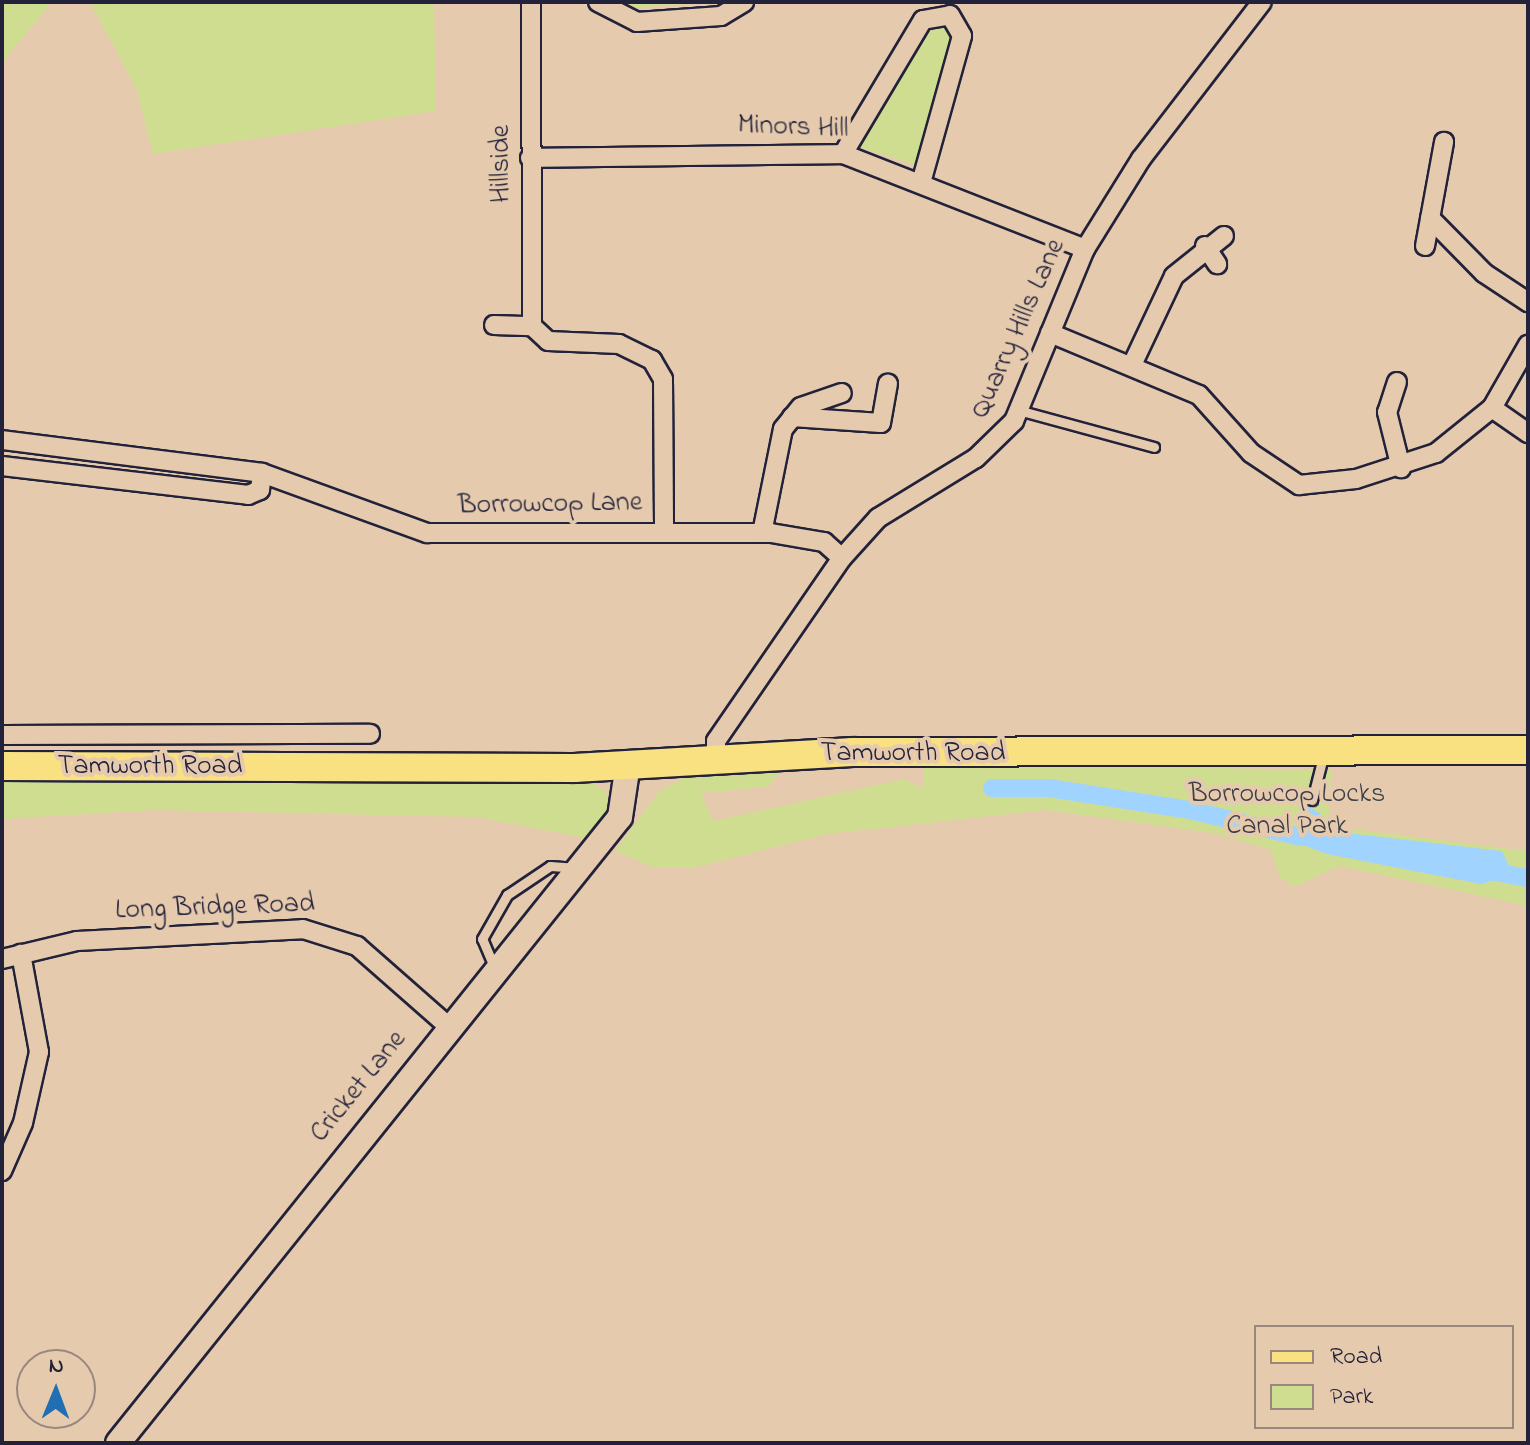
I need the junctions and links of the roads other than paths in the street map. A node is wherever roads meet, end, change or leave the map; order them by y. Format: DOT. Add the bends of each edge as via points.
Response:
graph roads {
  1 [pos="531,2"];
  2 [pos="598,2"];
  3 [pos="744,2"];
  4 [pos="1262,2"];
  5 [pos="1444,142"];
  6 [pos="843,154"];
  7 [pos="530,158"];
  8 [pos="922,179"];
  9 [pos="1430,218"];
  10 [pos="1224,236"];
  11 [pos="1205,246"];
  12 [pos="1425,246"];
  13 [pos="1085,249"];
  14 [pos="1217,264"];
  15 [pos="1528,302"];
  16 [pos="494,325"];
  17 [pos="532,326"];
  18 [pos="1050,333"];
  19 [pos="1528,345"];
  20 [pos="1132,365"];
  21 [pos="1397,382"];
  22 [pos="888,384"];
  23 [pos="842,393"];
  24 [pos="1492,408"];
  25 [pos="1018,410"];
  26 [pos="792,417"];
  27 [pos="1528,433"];
  28 [pos="2,440"];
  29 [pos="1154,447"];
  30 [pos="2,466"];
  31 [pos="1401,468"];
  32 [pos="262,473"];
  33 [pos="664,532"];
  34 [pos="762,533"];
  35 [pos="842,558"];
  36 [pos="297,734"];
  37 [pos="370,734"];
  38 [pos="2,735"];
  39 [pos="1528,750"];
  40 [pos="1324,753"];
  41 [pos="716,758"];
  42 [pos="628,764"];
  43 [pos="2,766"];
  44 [pos="298,767"];
  45 [pos="1301,786"];
  46 [pos="1314,788"];
  47 [pos="1312,800"];
  48 [pos="580,869"];
  49 [pos="21,954"];
  50 [pos="2,959"];
  51 [pos="495,969"];
  52 [pos="447,1025"];
  53 [pos="2,1171"];
  54 [pos="118,1443"];
  1 -- 7 [label="street, Hillside"];
  2 -- 3 [label="street" via="637,22 721,16"];
  4 -- 13 [label="street, Quarry Hills Lane" via="1141,159"];
  5 -- 9 [label="street"];
  6 -- 7 [label="street, Minors Hill"];
  6 -- 8 [label="street, Minors Hill"];
  6 -- 8 [label="street" via="923,20 950,15 962,36"];
  7 -- 17 [label="street, Hillside"];
  8 -- 13 [label="street, Minors Hill"];
  9 -- 12 [label="street"];
  9 -- 15 [label="street" via="1484,273"];
  10 -- 11 [label="street"];
  11 -- 14 [label="street"];
  11 -- 20 [label="street" via="1174,276"];
  13 -- 18 [label="street, Quarry Hills Lane"];
  16 -- 17 [label="street"];
  17 -- 33 [label="street" via="548,341 619,344 652,360 663,379"];
  18 -- 20 [label="street"];
  18 -- 25 [label="street, Quarry Hills Lane"];
  19 -- 24 [label="street"];
  20 -- 31 [label="street" via="1199,395 1251,453 1299,485"];
  21 -- 31 [label="street" via="1387,412"];
  22 -- 26 [label="street" via="881,423"];
  23 -- 26 [label="street"];
  24 -- 27 [label="street"];
  24 -- 31 [label="street" via="1468,433"];
  25 -- 29 [label="lane"];
  25 -- 35 [label="street, Quarry Hills Lane" via="997,443 878,518"];
  26 -- 34 [label="street" via="783,429"];
  28 -- 32 [label="street, Borrowcop Lane"];
  30 -- 32 [label="street" via="248,495 260,490"];
  32 -- 33 [label="street, Borrowcop Lane" via="427,533"];
  33 -- 34 [label="street, Borrowcop Lane"];
  34 -- 35 [label="street, Borrowcop Lane" via="806,536"];
  35 -- 41 [label="street, Quarry Hills Lane" via="778,660 716,741"];
  36 -- 37 [label="street, Tamworth Road"];
  36 -- 38 [label="street, Tamworth Road"];
  36 -- 44 [label="street"];
  39 -- 40 [label="main road, Tamworth Road"];
  40 -- 41 [label="main road, Tamworth Road"];
  40 -- 46 [label="lane"];
  41 -- 42 [label="main road, Tamworth Road"];
  42 -- 44 [label="main road, Tamworth Road"];
  42 -- 48 [label="street, Cricket Lane" via="620,817"];
  43 -- 44 [label="main road, Tamworth Road"];
  45 -- 46 [label="lane"];
  46 -- 47 [label="lane"];
  48 -- 51 [label="street, Cricket Lane"];
  48 -- 51 [label="lane" via="550,866 507,895 482,939"];
  49 -- 50 [label="street, Long Bridge Road"];
  49 -- 52 [label="street, Long Bridge Road" via="77,941 282,929 333,934"];
  49 -- 53 [label="street" via="39,1052 23,1123"];
  51 -- 52 [label="street, Cricket Lane"];
  52 -- 54 [label="street, Cricket Lane"];
}
